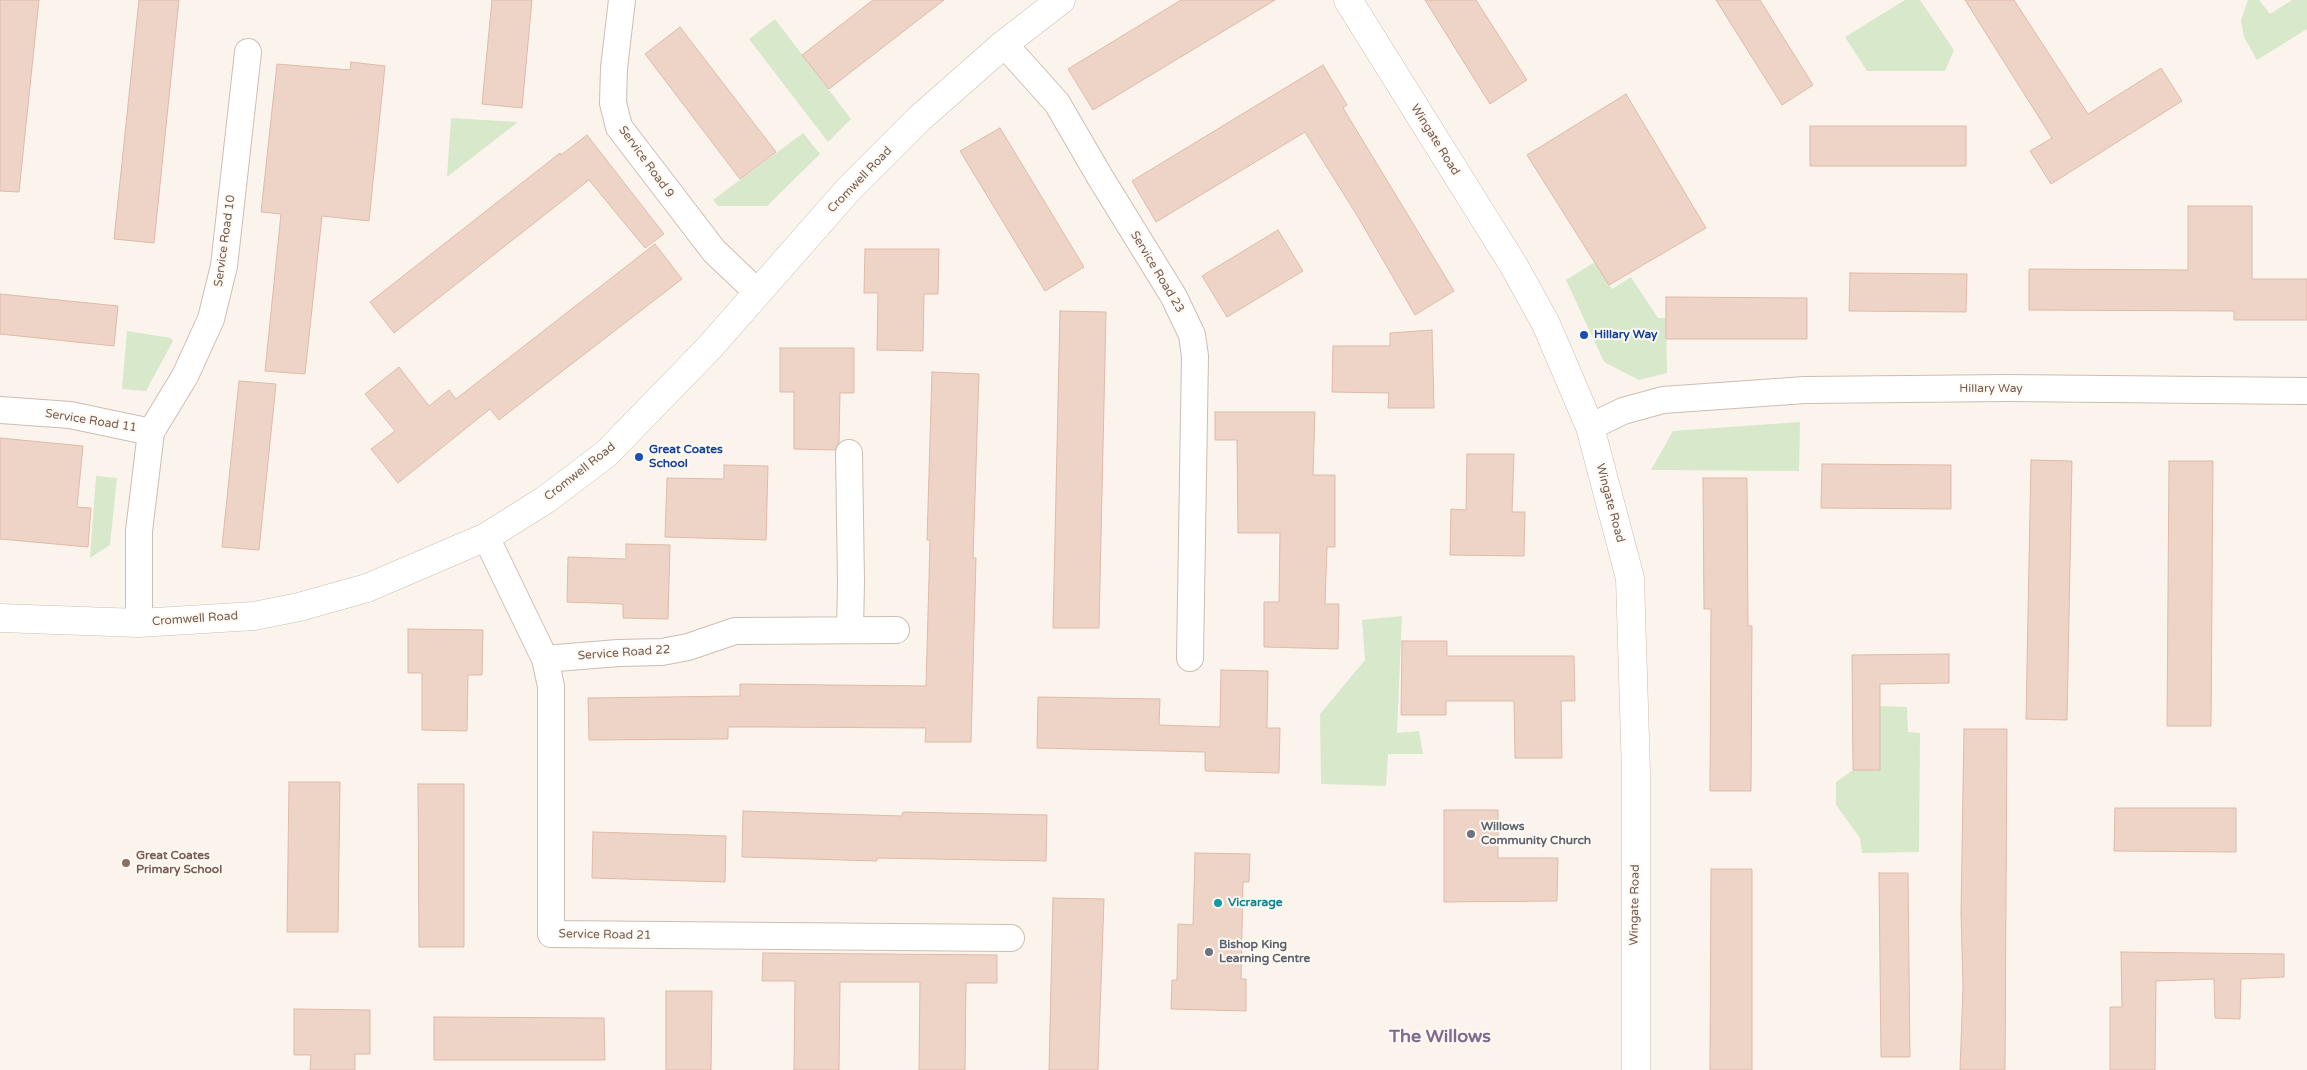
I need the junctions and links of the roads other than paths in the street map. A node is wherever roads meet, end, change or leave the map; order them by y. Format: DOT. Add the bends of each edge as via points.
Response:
graph roads {
  1 [pos="622,0"];
  2 [pos="1061,0"];
  3 [pos="1348,0"];
  4 [pos="1004,44"];
  5 [pos="248,52"];
  6 [pos="758,292"];
  7 [pos="2307,391"];
  8 [pos="0,410"];
  9 [pos="1590,427"];
  10 [pos="151,432"];
  11 [pos="849,453"];
  12 [pos="486,537"];
  13 [pos="0,618"];
  14 [pos="139,623"];
  15 [pos="850,630"];
  16 [pos="896,630"];
  17 [pos="1190,658"];
  18 [pos="545,659"];
  19 [pos="1011,938"];
  20 [pos="1636,1070"];
  1 -- 6 [label="street, Service Road 9" via="613,103 619,127 714,251"];
  2 -- 4 [label="street, Cromwell Road"];
  3 -- 9 [label="street, Wingate Road" via="1514,266 1546,324"];
  4 -- 6 [label="street, Cromwell Road" via="920,118 848,190"];
  4 -- 17 [label="street, Service Road 23" via="1056,103 1174,297 1192,335 1195,356"];
  5 -- 10 [label="street, Service Road 10" via="224,266 211,319 184,376"];
  6 -- 12 [label="street, Cromwell Road" via="606,454 545,500"];
  7 -- 9 [label="street, Hillary Way" via="1805,390 1663,400 1623,411"];
  8 -- 10 [label="street, Service Road 11" via="70,415"];
  9 -- 20 [label="street, Wingate Road" via="1630,578 1636,782"];
  10 -- 14 [label="street, Service Road 10" via="139,531"];
  11 -- 15 [label="street"];
  12 -- 14 [label="street, Cromwell Road" via="367,588 299,607 254,616"];
  12 -- 18 [label="street, Service Road 21"];
  13 -- 14 [label="street, Cromwell Road"];
  15 -- 16 [label="street, Service Road 22"];
  15 -- 18 [label="street, Service Road 22" via="734,631 662,652"];
  18 -- 19 [label="street, Service Road 21" via="552,686 553,720 551,934"];
}
